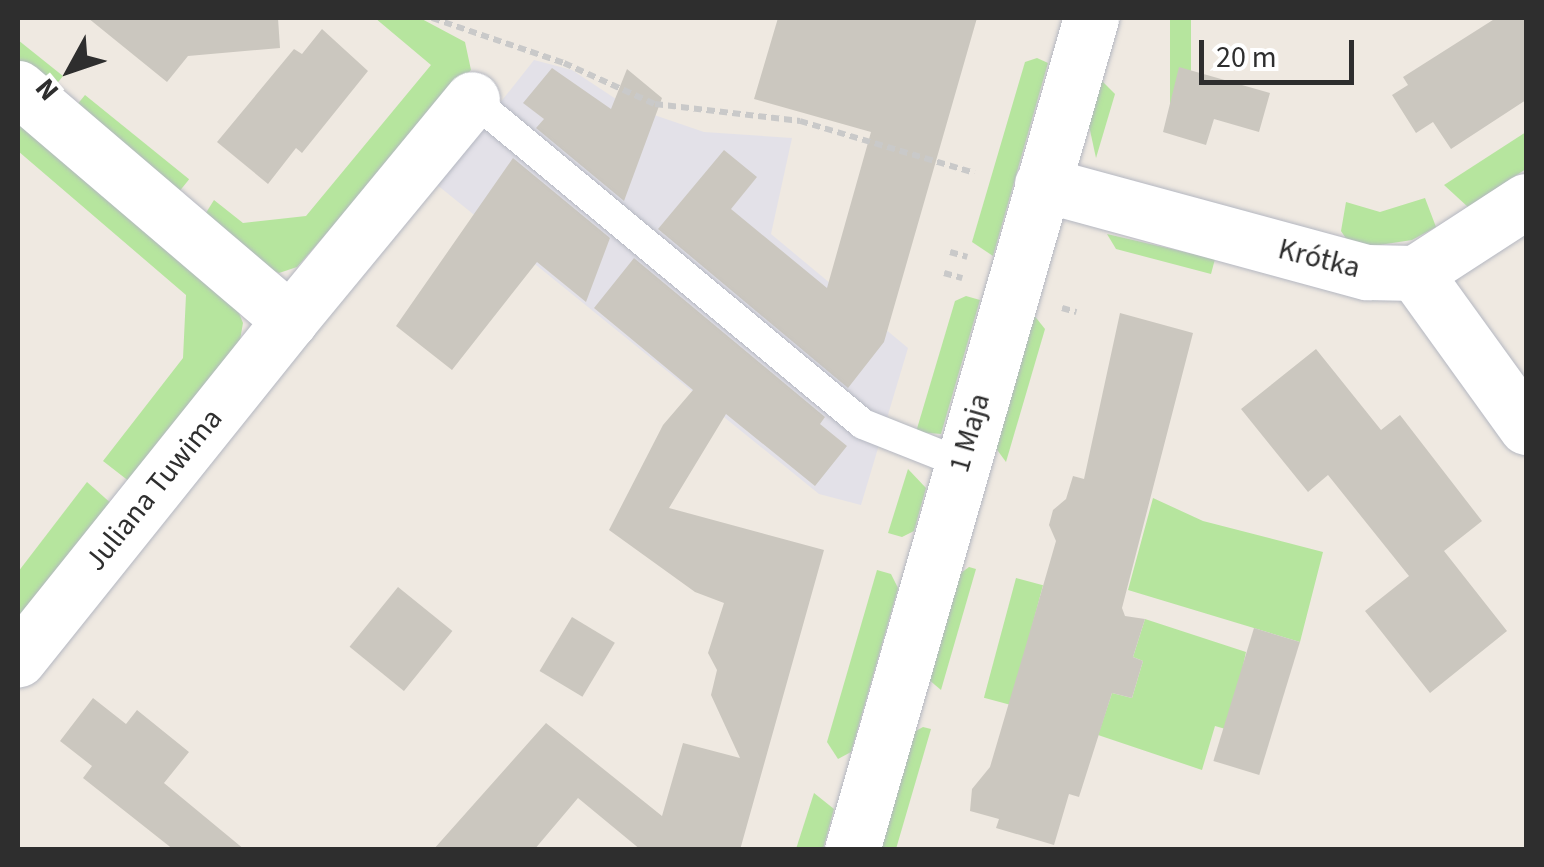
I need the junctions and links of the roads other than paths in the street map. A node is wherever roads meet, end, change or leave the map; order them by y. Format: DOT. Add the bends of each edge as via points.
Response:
graph roads {
  1 [pos="1091,18"];
  2 [pos="18,88"];
  3 [pos="472,98"];
  4 [pos="1042,184"];
  5 [pos="1526,201"];
  6 [pos="1415,273"];
  7 [pos="290,320"];
  8 [pos="1526,426"];
  9 [pos="961,463"];
  10 [pos="18,660"];
  11 [pos="852,850"];
  1 -- 4 [label="street, 1 Maja"];
  2 -- 7 [label="street"];
  3 -- 7 [label="street, Juliana Tuwima"];
  3 -- 9 [label="lane" via="863,424"];
  4 -- 6 [label="street, Krótka" via="1367,272"];
  4 -- 9 [label="street, 1 Maja"];
  5 -- 6 [label="street"];
  6 -- 8 [label="street"];
  7 -- 10 [label="street, Juliana Tuwima"];
  9 -- 11 [label="street, 1 Maja"];
}
